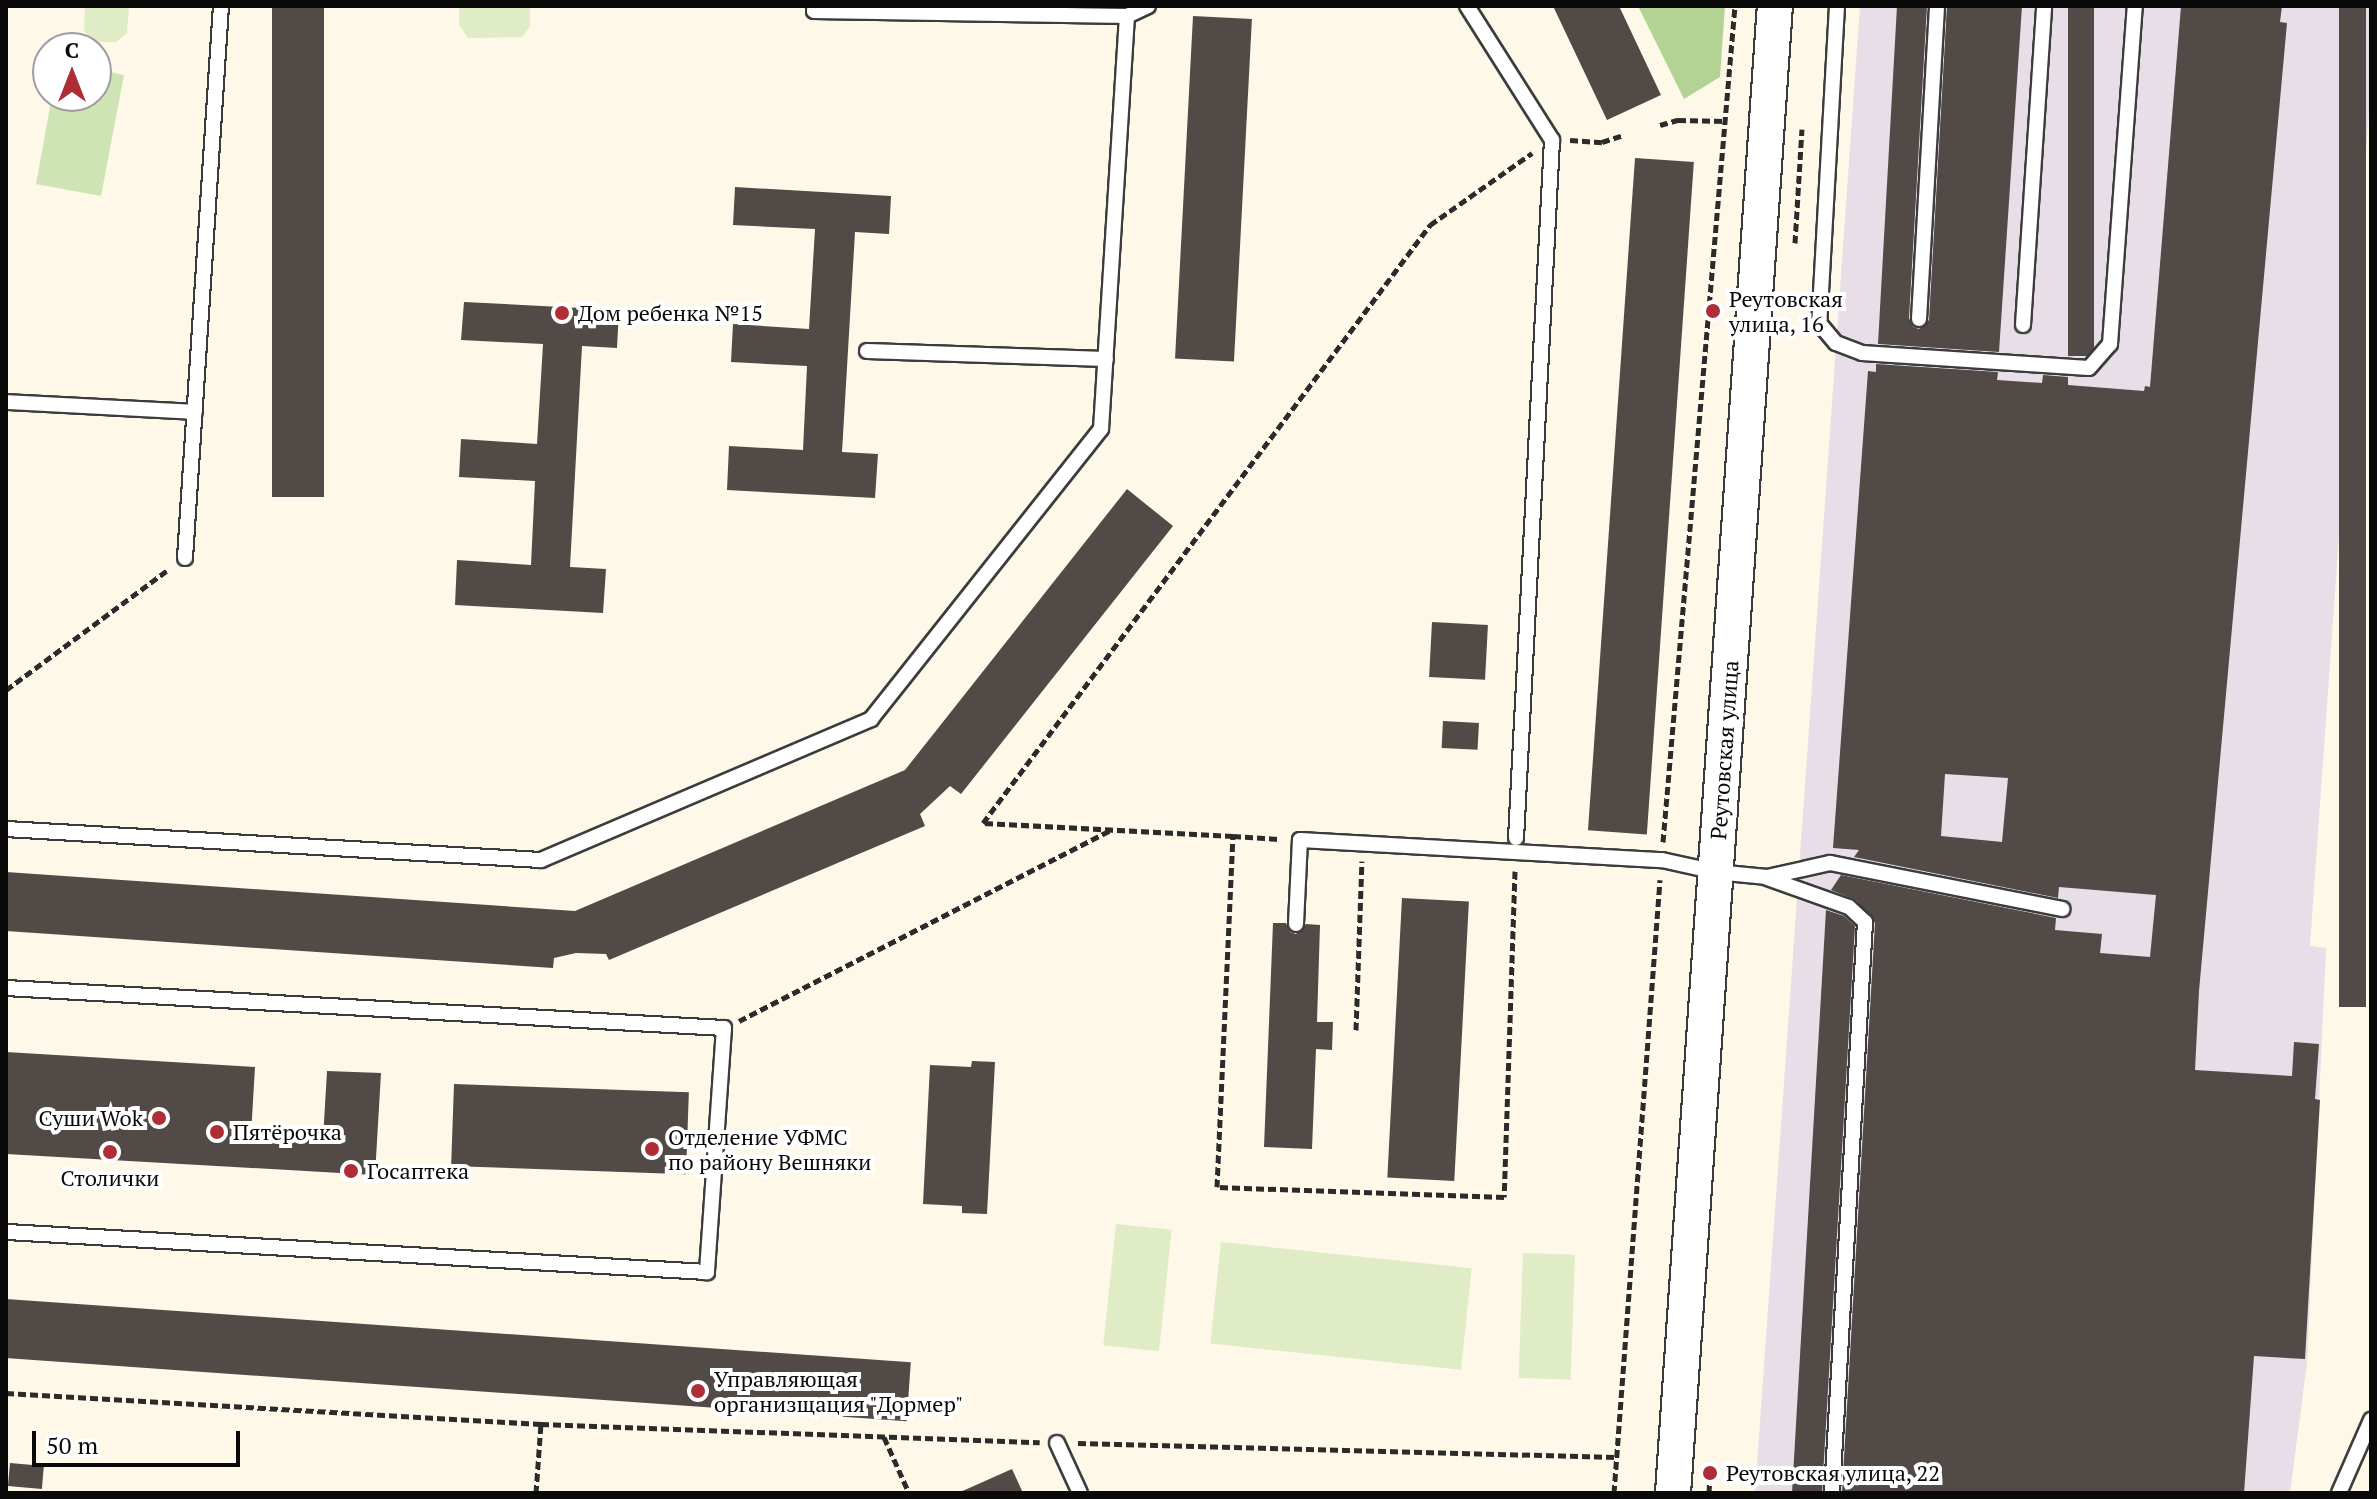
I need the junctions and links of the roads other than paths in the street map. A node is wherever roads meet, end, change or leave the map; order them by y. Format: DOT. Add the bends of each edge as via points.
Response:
graph roads {
  1 [pos="221,6"];
  2 [pos="815,6"];
  3 [pos="1148,6"];
  4 [pos="1467,6"];
  5 [pos="1775,6"];
  6 [pos="1837,6"];
  7 [pos="1937,6"];
  8 [pos="2044,6"];
  9 [pos="2135,6"];
  10 [pos="893,9"];
  11 [pos="990,10"];
  12 [pos="1127,16"];
  13 [pos="1919,319"];
  14 [pos="2023,325"];
  15 [pos="867,351"];
  16 [pos="1106,359"];
  17 [pos="6,402"];
  18 [pos="195,412"];
  19 [pos="185,558"];
  20 [pos="6,829"];
  21 [pos="1516,845"];
  22 [pos="1716,872"];
  23 [pos="1767,877"];
  24 [pos="2063,909"];
  25 [pos="1296,924"];
  26 [pos="6,988"];
  27 [pos="6,1232"];
  28 [pos="2371,1420"];
  29 [pos="1057,1443"];
  30 [pos="1080,1493"];
  31 [pos="1673,1493"];
  32 [pos="1832,1493"];
  33 [pos="2339,1493"];
  1 -- 18 [label="lane"];
  2 -- 10 [label="lane" via="814,11"];
  3 -- 12 [label="lane"];
  4 -- 21 [label="lane" via="1552,140"];
  5 -- 22 [label="street, Реутовская улица"];
  6 -- 9 [label="lane" via="1819,323 1836,343 1862,353 2089,368 2110,344"];
  7 -- 13 [label="lane"];
  8 -- 14 [label="lane"];
  10 -- 11 [label="lane"];
  11 -- 12 [label="lane"];
  12 -- 16 [label="lane"];
  15 -- 16 [label="lane"];
  16 -- 20 [label="lane" via="1101,429 871,719 556,854 541,860"];
  17 -- 18 [label="lane"];
  18 -- 19 [label="lane"];
  21 -- 22 [label="lane" via="1662,860"];
  21 -- 25 [label="lane" via="1300,840"];
  22 -- 23 [label="lane"];
  22 -- 31 [label="street, Реутовская улица"];
  23 -- 24 [label="lane" via="1830,863"];
  23 -- 32 [label="lane" via="1849,907 1865,922"];
  26 -- 27 [label="lane" via="724,1028 707,1272"];
  28 -- 33 [label="lane"];
  29 -- 30 [label="lane"];
}
